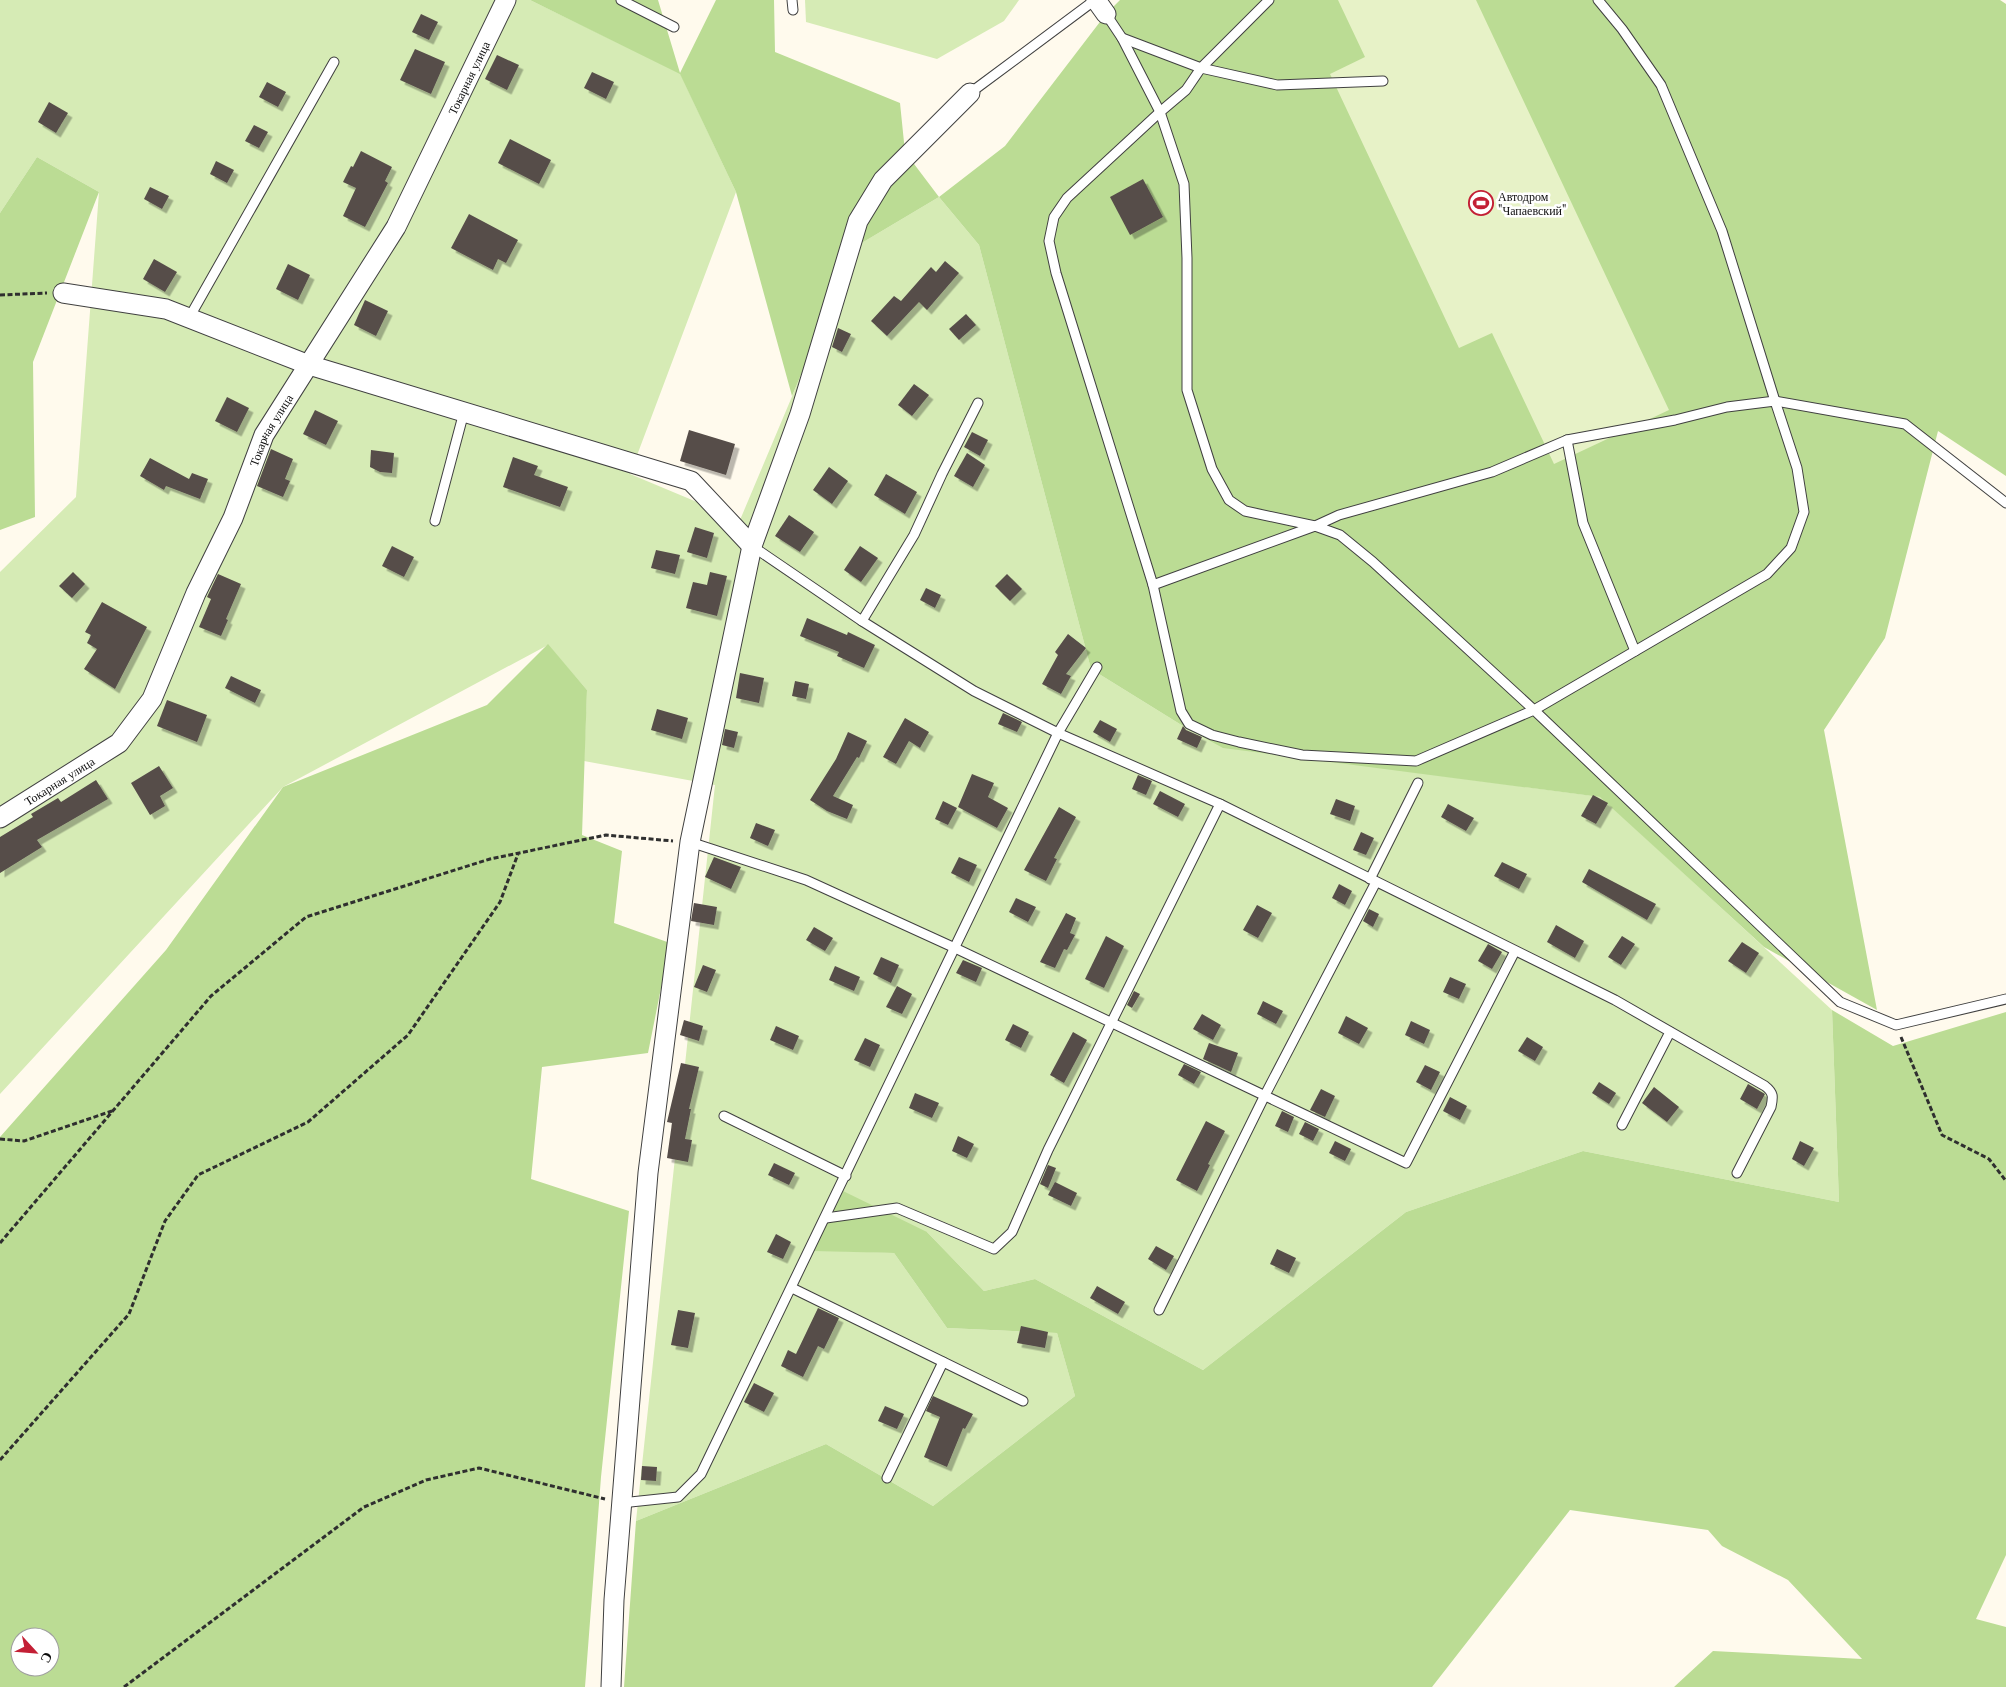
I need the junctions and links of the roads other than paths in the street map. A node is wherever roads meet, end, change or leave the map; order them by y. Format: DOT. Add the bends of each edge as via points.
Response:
graph roads {
  1 [pos="506,0"];
  2 [pos="792,0"];
  3 [pos="1270,0"];
  4 [pos="1598,0"];
  5 [pos="623,1"];
  6 [pos="1099,5"];
  7 [pos="793,10"];
  8 [pos="674,27"];
  9 [pos="1122,38"];
  10 [pos="334,62"];
  11 [pos="1201,68"];
  12 [pos="1383,81"];
  13 [pos="970,93"];
  14 [pos="1160,112"];
  15 [pos="63,293"];
  16 [pos="189,318"];
  17 [pos="309,365"];
  18 [pos="1775,401"];
  19 [pos="978,404"];
  20 [pos="464,412"];
  21 [pos="1567,440"];
  22 [pos="2006,503"];
  23 [pos="435,521"];
  24 [pos="1315,526"];
  25 [pos="752,546"];
  26 [pos="1153,585"];
  27 [pos="862,621"];
  28 [pos="1635,651"];
  29 [pos="1097,667"];
  30 [pos="1534,710"];
  31 [pos="1058,732"];
  32 [pos="1418,783"];
  33 [pos="1220,804"];
  34 [pos="0,818"];
  35 [pos="690,842"];
  36 [pos="1373,881"];
  37 [pos="955,948"];
  38 [pos="1515,951"];
  39 [pos="2006,999"];
  40 [pos="1112,1022"];
  41 [pos="1670,1032"];
  42 [pos="1265,1095"];
  43 [pos="724,1116"];
  44 [pos="1622,1125"];
  45 [pos="1737,1172"];
  46 [pos="846,1176"];
  47 [pos="826,1218"];
  48 [pos="792,1288"];
  49 [pos="1159,1310"];
  50 [pos="943,1362"];
  51 [pos="1023,1401"];
  52 [pos="887,1478"];
  53 [pos="622,1503"];
  54 [pos="612,1687"];
  1 -- 17 [label="street, Токарная улица" via="396,227"];
  2 -- 7 [label="lane"];
  3 -- 11 [label="lane"];
  4 -- 18 [label="lane" via="1661,85 1722,231"];
  5 -- 8 [label="lane"];
  6 -- 9 [label="lane"];
  6 -- 13 [label="lane"];
  9 -- 11 [label="lane"];
  9 -- 14 [label="lane"];
  10 -- 16 [label="lane"];
  11 -- 12 [label="lane" via="1277,85"];
  11 -- 14 [label="lane" via="1186,90"];
  13 -- 25 [label="street" via="883,180 858,221 800,414"];
  14 -- 24 [label="lane" via="1184,184 1187,390 1212,469 1229,500 1245,511"];
  14 -- 26 [label="lane" via="1067,198 1054,217 1049,241 1056,273"];
  15 -- 16 [label="street" via="166,309"];
  16 -- 17 [label="street"];
  17 -- 20 [label="street"];
  17 -- 34 [label="street, Токарная улица" via="264,436 233,518 196,593 152,699 119,743"];
  18 -- 21 [label="lane" via="1727,407"];
  18 -- 22 [label="lane" via="1906,424"];
  18 -- 28 [label="lane" via="1797,468 1804,512 1791,548 1767,574"];
  19 -- 27 [label="lane" via="914,535"];
  20 -- 23 [label="lane"];
  20 -- 25 [label="street" via="691,481"];
  21 -- 24 [label="lane" via="1492,472 1339,514"];
  21 -- 28 [label="lane" via="1583,523"];
  24 -- 26 [label="lane"];
  24 -- 30 [label="lane" via="1340,535 1373,562"];
  25 -- 27 [label="lane"];
  25 -- 35 [label="street"];
  26 -- 30 [label="lane" via="1181,711 1189,724 1212,735 1302,755 1416,761"];
  27 -- 31 [label="lane" via="974,691"];
  28 -- 30 [label="lane"];
  29 -- 31 [label="lane"];
  30 -- 39 [label="lane" via="1840,1002 1896,1025"];
  31 -- 33 [label="lane"];
  31 -- 37 [label="lane"];
  32 -- 36 [label="lane"];
  33 -- 36 [label="lane"];
  33 -- 40 [label="lane"];
  35 -- 37 [label="lane" via="806,880"];
  35 -- 53 [label="street" via="648,1173"];
  36 -- 38 [label="lane"];
  36 -- 42 [label="lane"];
  37 -- 40 [label="lane"];
  37 -- 46 [label="lane"];
  38 -- 41 [label="lane" via="1615,1000"];
  38 -- 42 [label="lane" via="1406,1163"];
  40 -- 42 [label="lane"];
  40 -- 47 [label="lane" via="1048,1150 1012,1232 994,1249 897,1208"];
  41 -- 44 [label="lane"];
  41 -- 45 [label="lane" via="1771,1091 1774,1097"];
  42 -- 49 [label="lane"];
  43 -- 46 [label="lane"];
  46 -- 47 [label="lane"];
  47 -- 48 [label="lane"];
  48 -- 50 [label="lane"];
  48 -- 53 [label="lane" via="701,1474 678,1497"];
  50 -- 51 [label="lane"];
  50 -- 52 [label="lane"];
  53 -- 54 [label="street" via="614,1600"];
}
